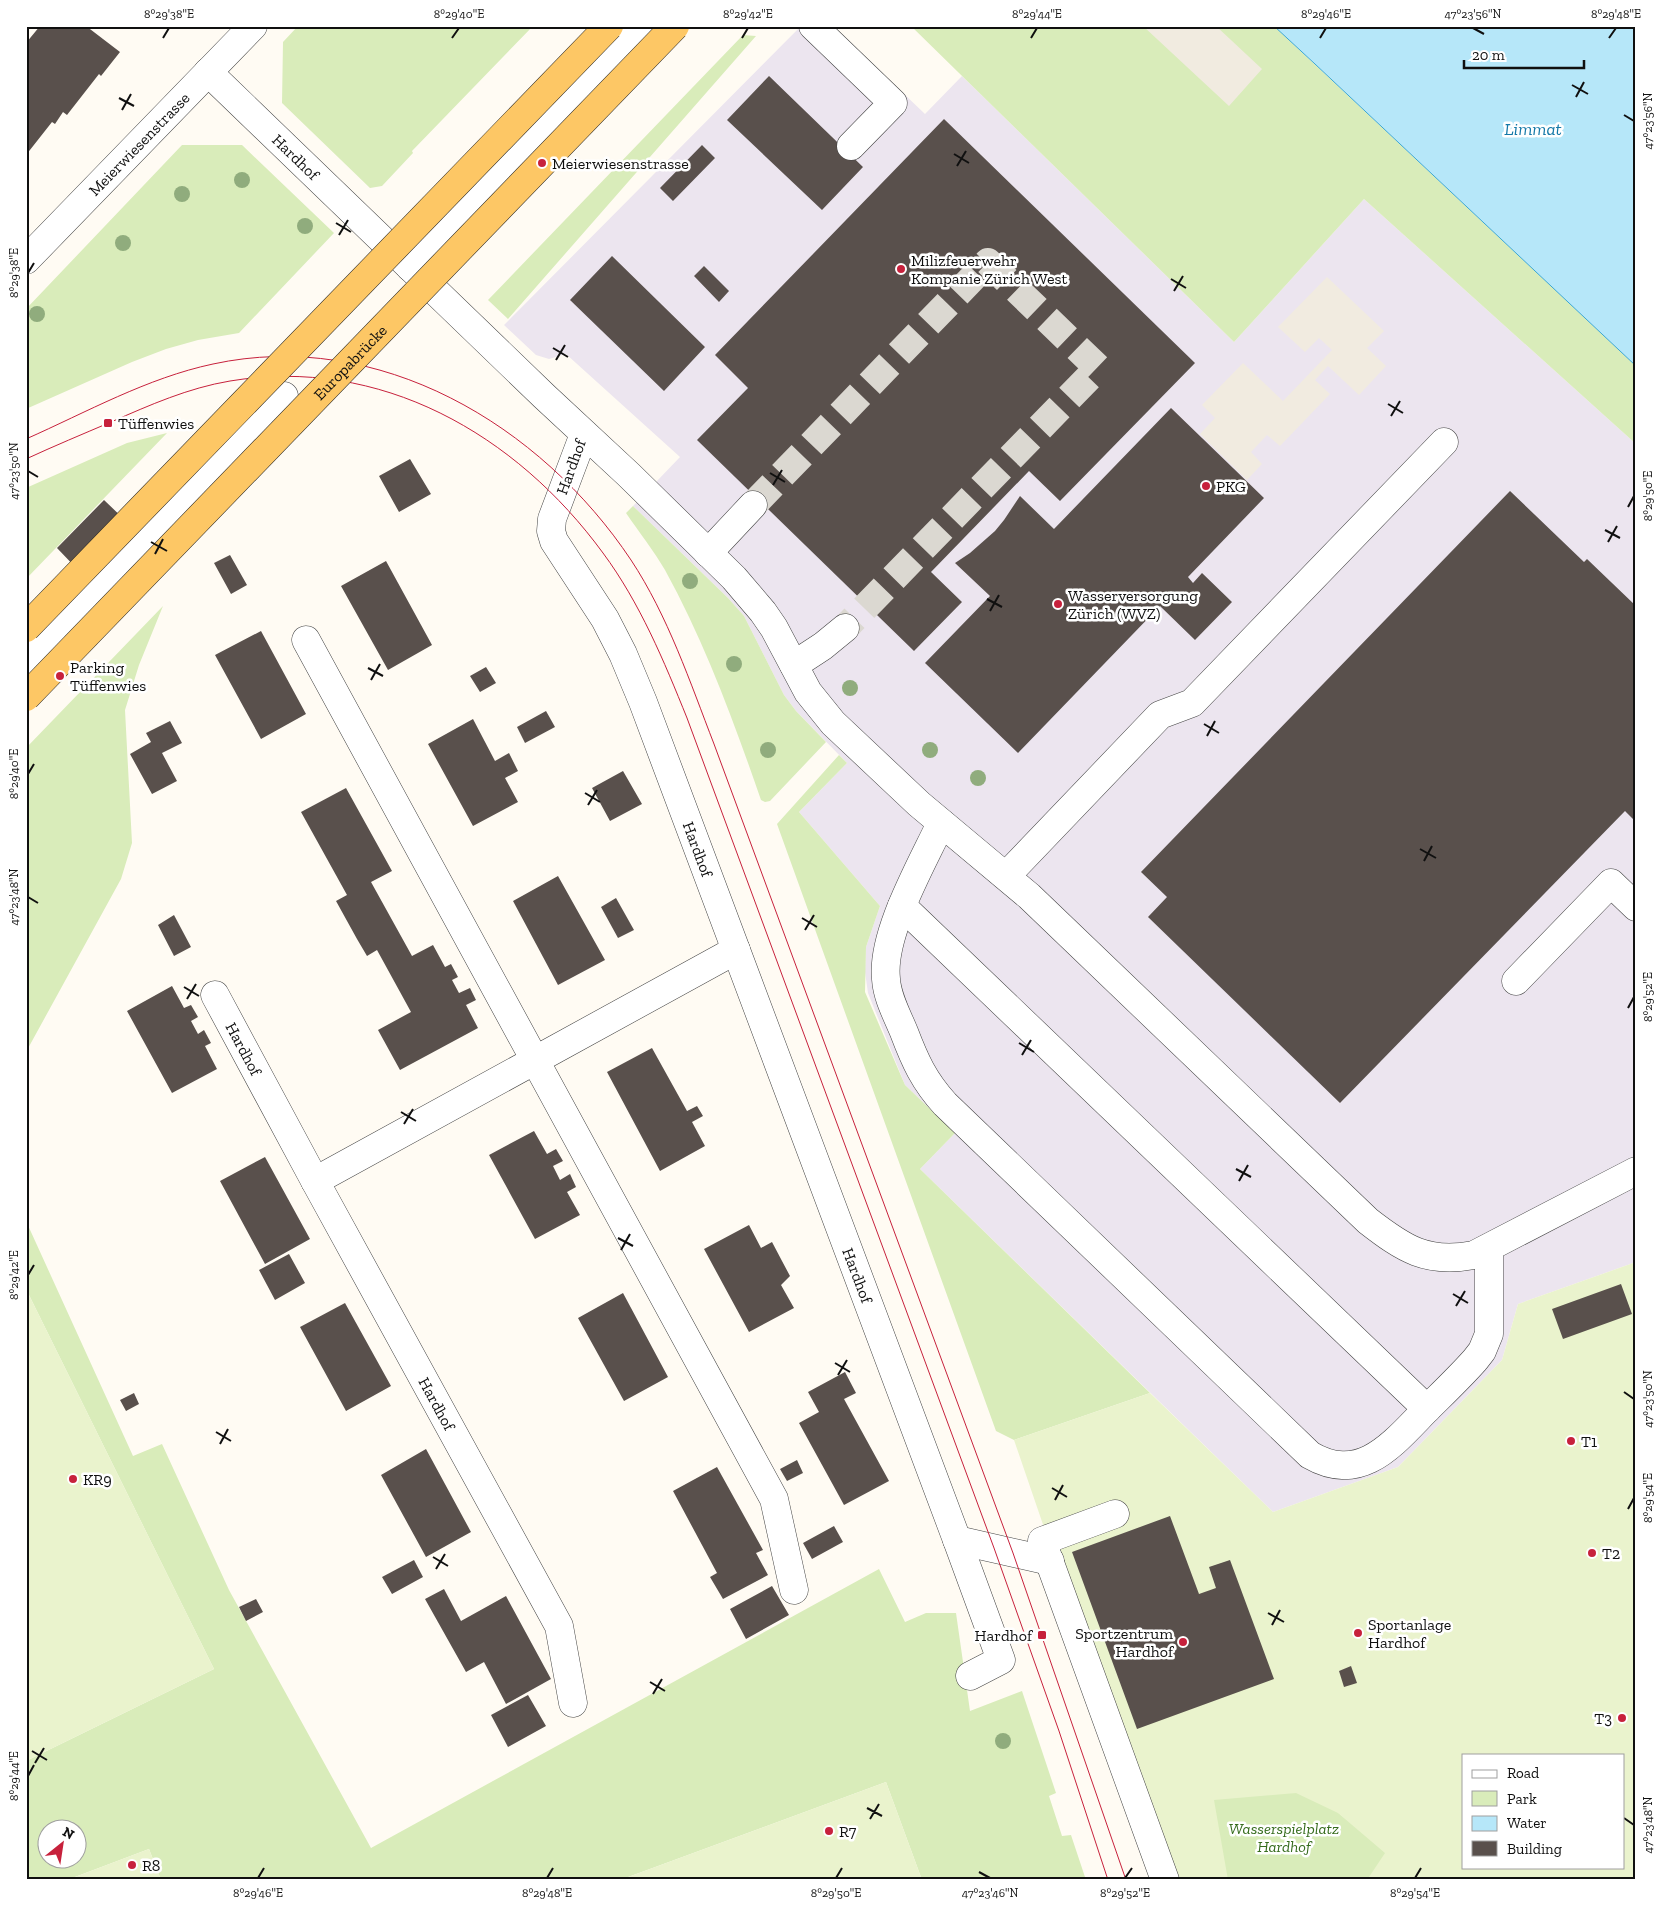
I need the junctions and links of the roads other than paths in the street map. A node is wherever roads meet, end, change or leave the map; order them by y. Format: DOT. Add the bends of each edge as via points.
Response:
graph roads {
  1 [pos="253,26"];
  2 [pos="609,26"];
  3 [pos="643,26"];
  4 [pos="675,26"];
  5 [pos="813,26"];
  6 [pos="208,72"];
  7 [pos="851,146"];
  8 [pos="26,260"];
  9 [pos="410,267"];
  10 [pos="284,396"];
  11 [pos="584,434"];
  12 [pos="1444,442"];
  13 [pos="753,505"];
  14 [pos="708,553"];
  15 [pos="26,628"];
  16 [pos="844,628"];
  17 [pos="306,640"];
  18 [pos="26,664"];
  19 [pos="794,665"];
  20 [pos="26,697"];
  21 [pos="941,823"];
  22 [pos="1006,876"];
  23 [pos="902,906"];
  24 [pos="1636,907"];
  25 [pos="736,950"];
  26 [pos="1516,981"];
  27 [pos="215,995"];
  28 [pos="535,1061"];
  29 [pos="1636,1171"];
  30 [pos="315,1181"];
  31 [pos="1489,1248"];
  32 [pos="1427,1409"];
  33 [pos="1115,1514"];
  34 [pos="957,1540"];
  35 [pos="1046,1551"];
  36 [pos="794,1590"];
  37 [pos="970,1676"];
  38 [pos="573,1703"];
  39 [pos="1165,1880"];
  1 -- 6 [label="street, Meierwiesenstrasse"];
  2 -- 15 [label="main road, bridge"];
  3 -- 9 [label="street"];
  4 -- 20 [label="main road, Europabrücke, bridge"];
  5 -- 7 [label="street" via="893,103"];
  6 -- 8 [label="street, Meierwiesenstrasse"];
  6 -- 9 [label="street, Hardhof"];
  9 -- 11 [label="street, Hardhof"];
  10 -- 18 [label="street"];
  11 -- 14 [label="street"];
  11 -- 25 [label="street, Hardhof" via="552,519 552,535 557,548 604,619 629,667"];
  12 -- 22 [label="street" via="1192,703 1160,714"];
  13 -- 14 [label="street"];
  14 -- 19 [label="street" via="763,612"];
  16 -- 19 [label="street"];
  17 -- 28 [label="street"];
  19 -- 21 [label="street" via="813,699 833,723"];
  21 -- 22 [label="street"];
  21 -- 23 [label="street"];
  22 -- 31 [label="street" via="1374,1226 1404,1248 1425,1255 1444,1258 1474,1255"];
  23 -- 32 [label="street"];
  23 -- 32 [label="street" via="887,948 886,980 914,1060 928,1083 1300,1448 1326,1464 1342,1466 1361,1462 1390,1446"];
  24 -- 26 [label="street" via="1611,883"];
  25 -- 28 [label="street"];
  25 -- 34 [label="street, Hardhof"];
  27 -- 30 [label="street, Hardhof"];
  28 -- 30 [label="street"];
  28 -- 36 [label="street" via="774,1500"];
  29 -- 31 [label="street"];
  30 -- 38 [label="street, Hardhof" via="559,1626"];
  31 -- 32 [label="street" via="1490,1322 1486,1343 1476,1360"];
  33 -- 35 [label="street"];
  34 -- 35 [label="street"];
  34 -- 37 [label="street, Hardhof" via="1001,1660"];
  35 -- 39 [label="street"];
}
